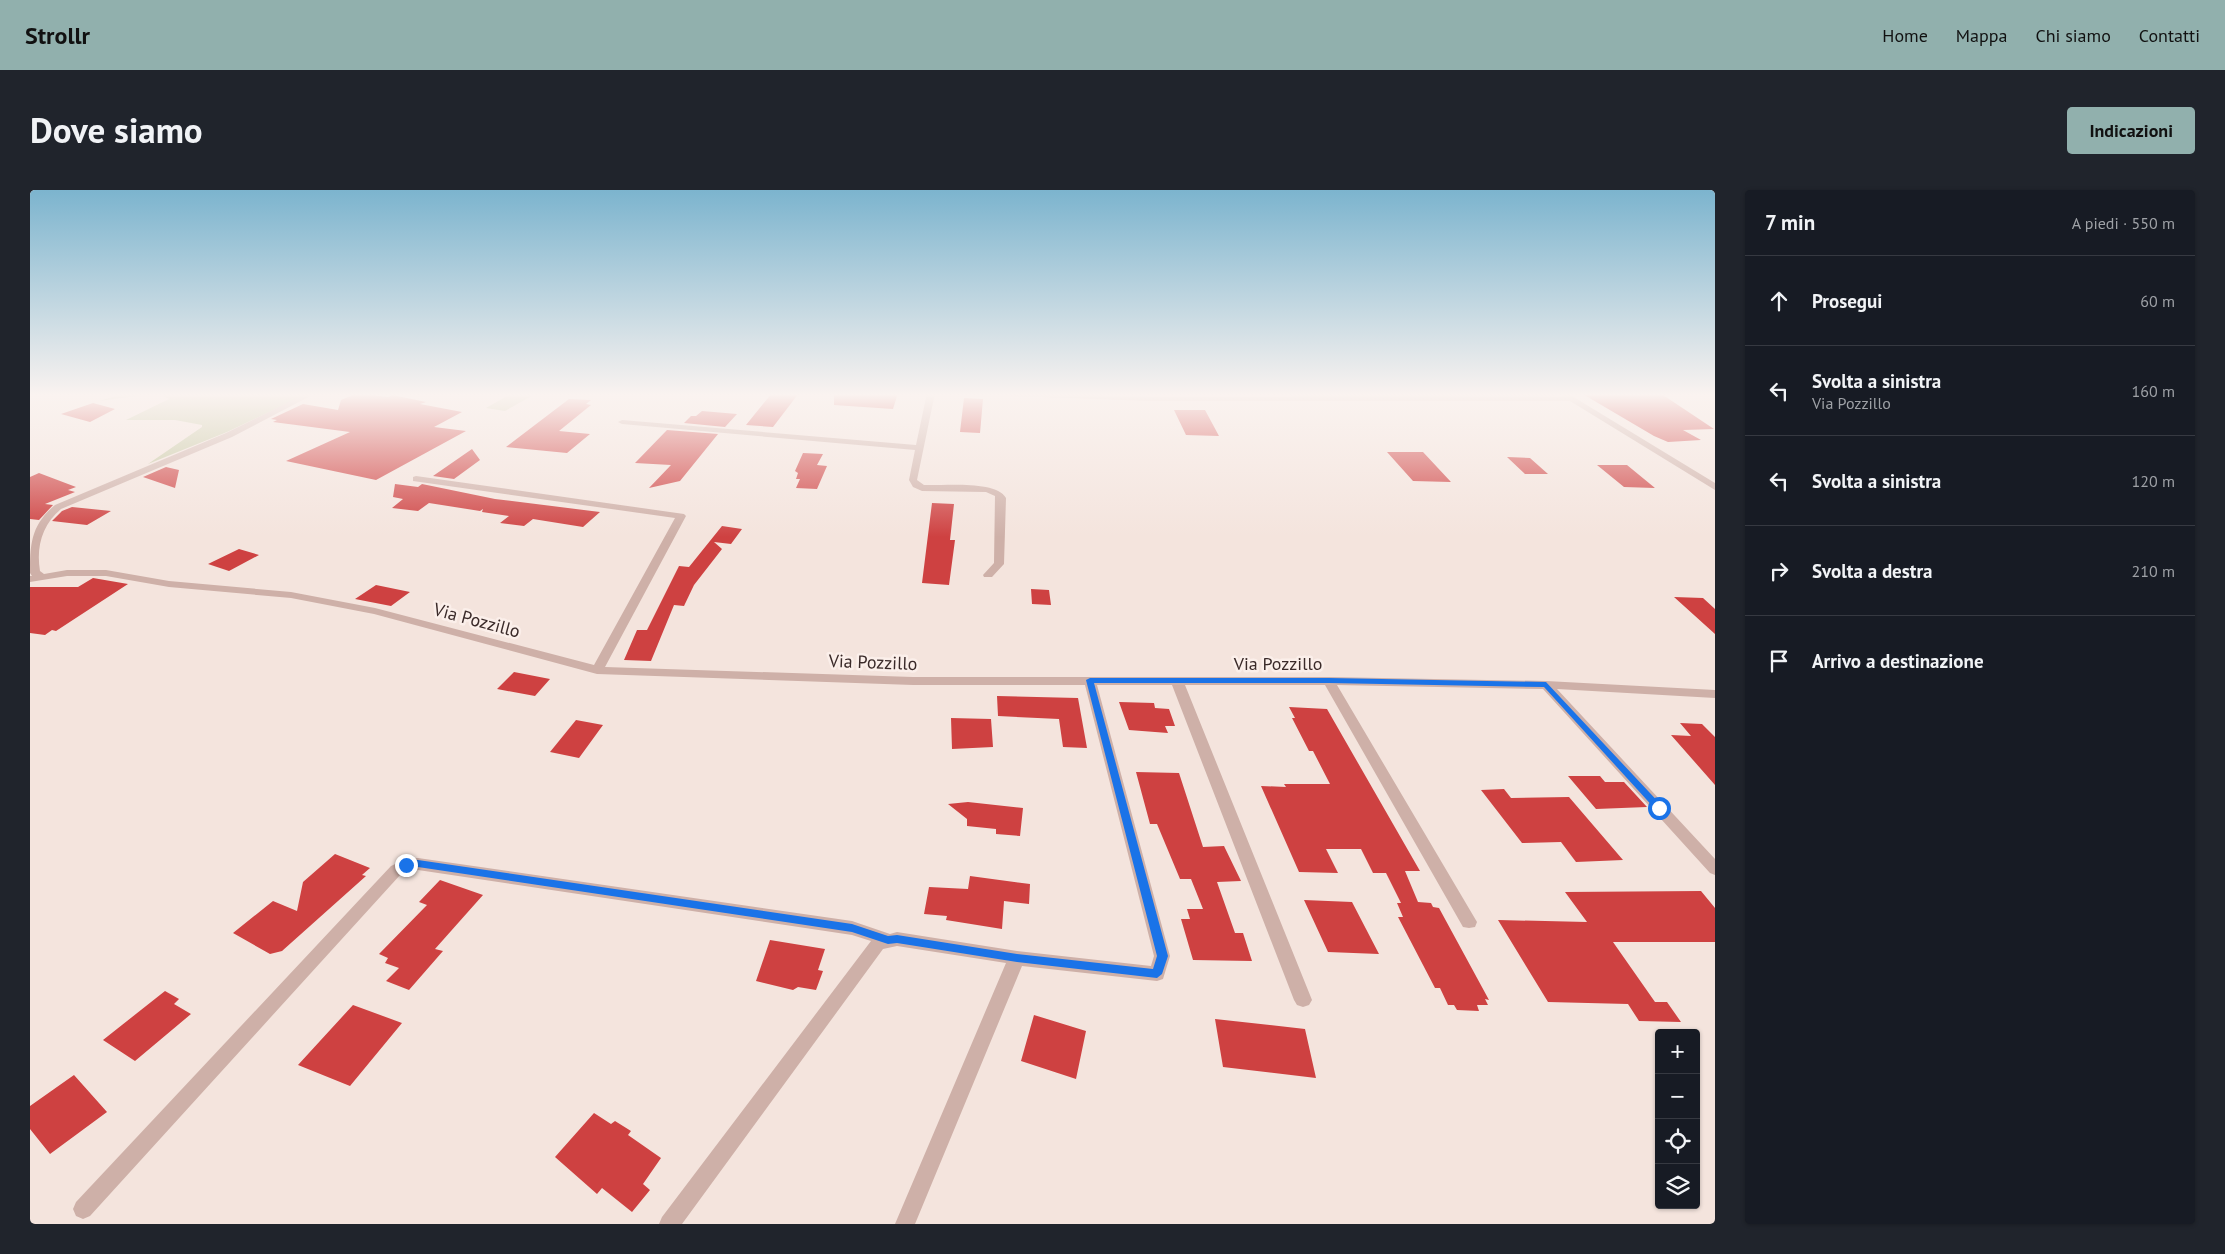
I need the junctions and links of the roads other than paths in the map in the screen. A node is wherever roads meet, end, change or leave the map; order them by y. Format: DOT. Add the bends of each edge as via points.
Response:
graph roads {
  1 [pos="212,441"];
  2 [pos="841,441"];
  3 [pos="920,441"];
  4 [pos="1640,441"];
  5 [pos="918,448"];
  6 [pos="416,479"];
  7 [pos="1715,487"];
  8 [pos="988,575"];
  9 [pos="36,577"];
  10 [pos="597,670"];
  11 [pos="1090,680"];
  12 [pos="1178,681"];
  13 [pos="1329,681"];
  14 [pos="1546,685"];
  15 [pos="1715,694"];
  16 [pos="1715,869"];
  17 [pos="1469,922"];
  18 [pos="888,940"];
  19 [pos="1017,958"];
  20 [pos="1303,1000"];
  21 [pos="83,1209"];
  22 [pos="669,1224"];
  23 [pos="905,1224"];
  1 -- 9 [label="street" via="58,507 44,520 37,537 33,564"];
  2 -- 5 [label="street"];
  3 -- 5 [label="street"];
  4 -- 7 [label="street"];
  5 -- 8 [label="street" via="913,480 916,485 932,489 987,489 999,494 999,564"];
  6 -- 10 [label="street" via="681,516"];
  9 -- 10 [label="street, Via Pozzillo" via="106,573 170,584 291,594 375,611"];
  10 -- 11 [label="street, Via Pozzillo" via="913,682"];
  11 -- 12 [label="street, Via Pozzillo"];
  11 -- 19 [label="street" via="1162,956 1157,974"];
  12 -- 13 [label="street, Via Pozzillo"];
  12 -- 20 [label="street"];
  13 -- 14 [label="street, Via Pozzillo"];
  13 -- 17 [label="street"];
  14 -- 15 [label="street, Via Pozzillo"];
  14 -- 16 [label="street"];
  18 -- 19 [label="street"];
  18 -- 21 [label="street" via="852,928 418,864 406,865 383,883"];
  18 -- 22 [label="street" via="878,944"];
  19 -- 23 [label="street"];
}
